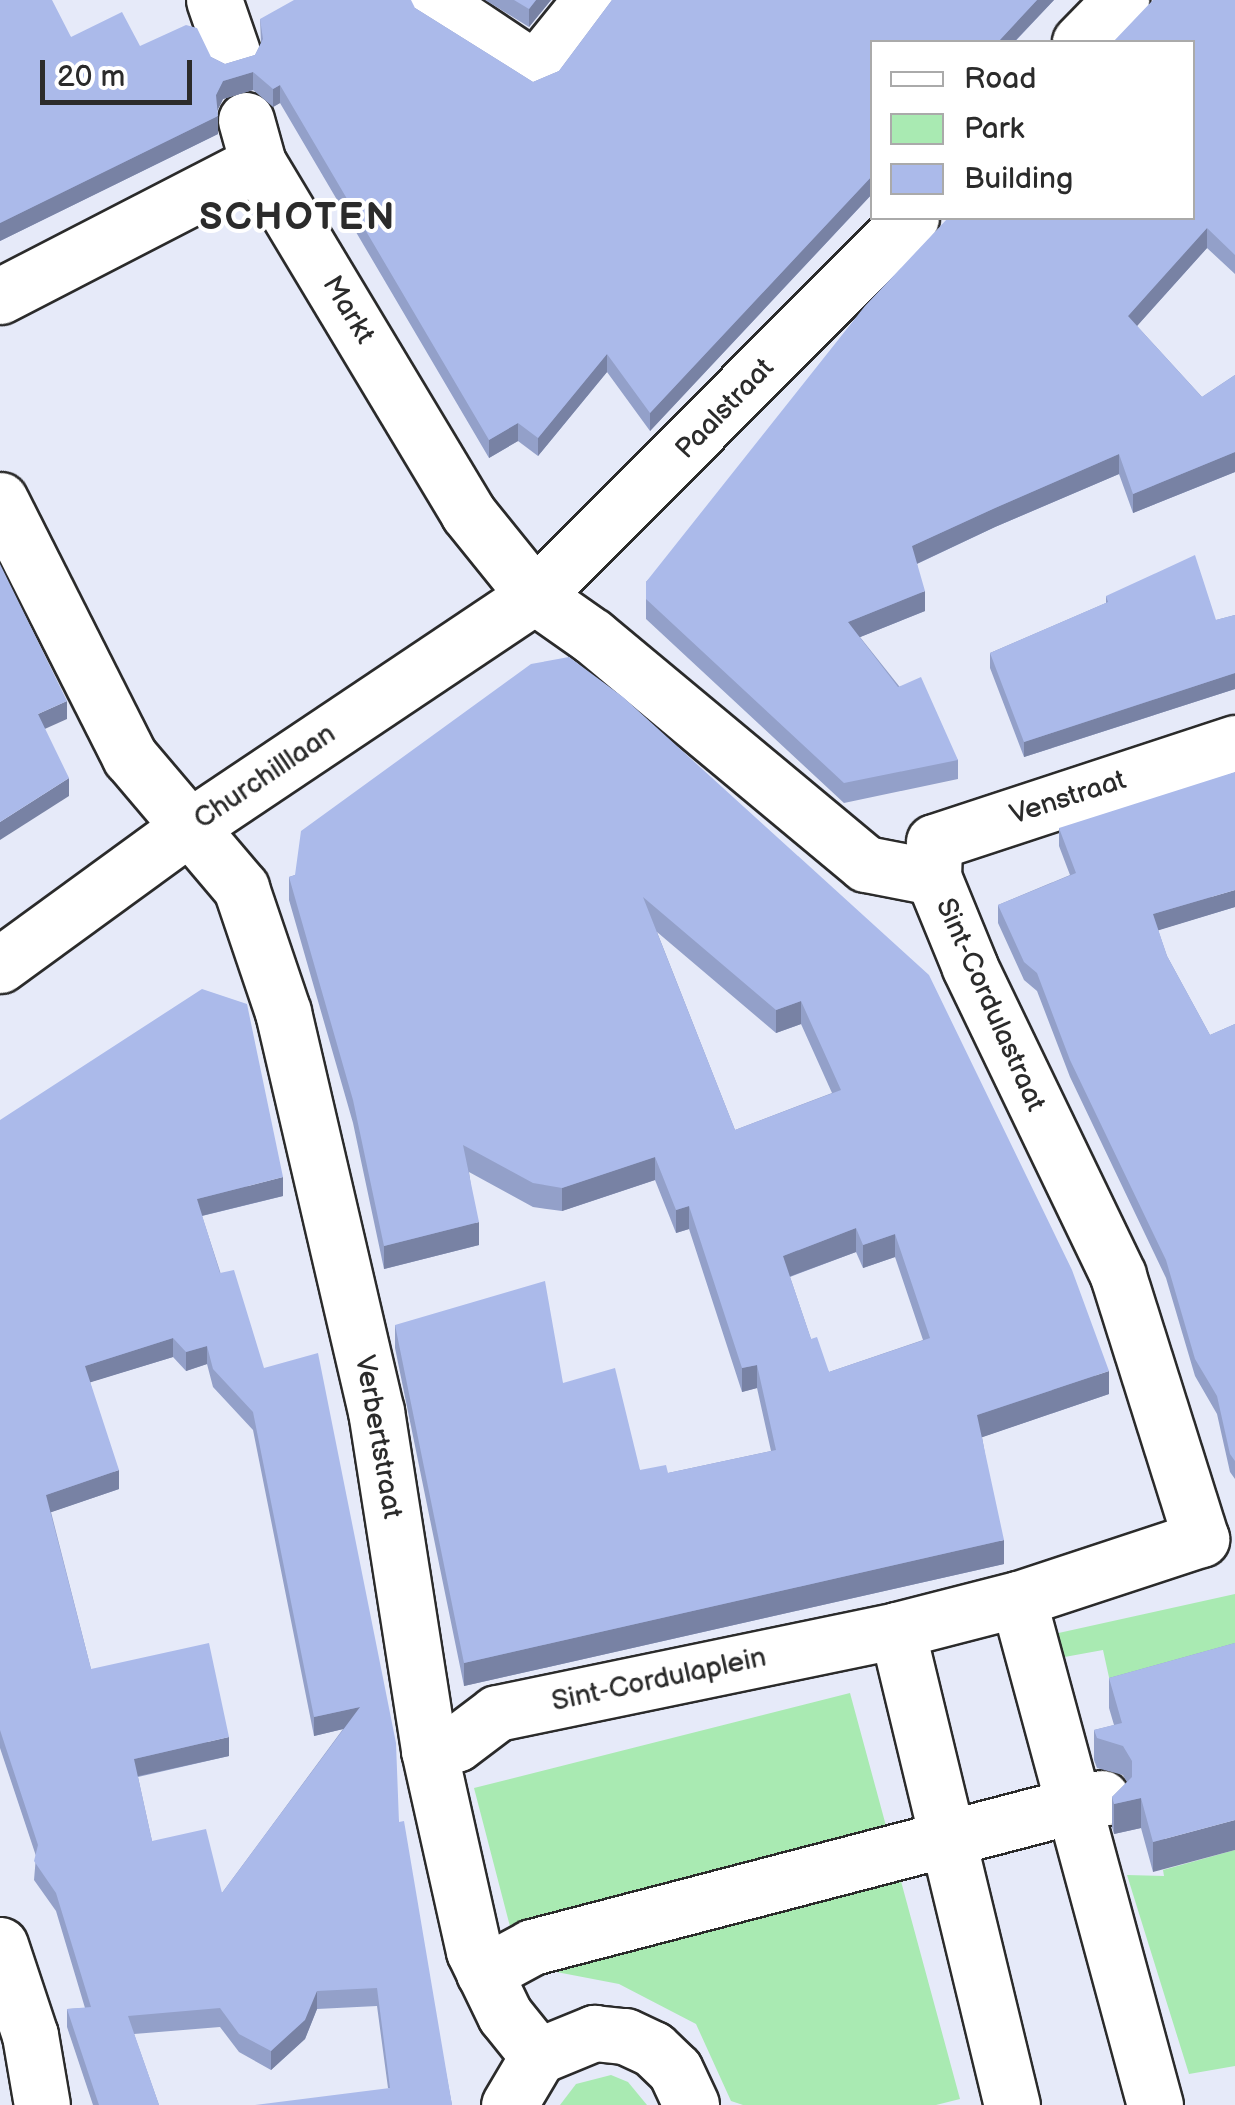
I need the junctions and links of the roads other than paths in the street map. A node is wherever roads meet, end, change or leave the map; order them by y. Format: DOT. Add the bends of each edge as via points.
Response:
graph roads {
  1 [pos="214,0"];
  2 [pos="432,0"];
  3 [pos="591,0"];
  4 [pos="1120,0"];
  5 [pos="1082,40"];
  6 [pos="232,52"];
  7 [pos="909,220"];
  8 [pos="0,296"];
  9 [pos="0,500"];
  10 [pos="535,596"];
  11 [pos="1235,743"];
  12 [pos="188,828"];
  13 [pos="933,876"];
  14 [pos="0,965"];
  15 [pos="1200,1538"];
  16 [pos="1018,1599"];
  17 [pos="897,1630"];
  18 [pos="430,1750"];
  19 [pos="1088,1801"];
  20 [pos="944,1841"];
  21 [pos="0,1945"];
  22 [pos="484,1973"];
  23 [pos="538,2056"];
  24 [pos="42,2105"];
  25 [pos="509,2105"];
  26 [pos="690,2105"];
  27 [pos="1012,2105"];
  28 [pos="1155,2105"];
  1 -- 6 [label="street"];
  2 -- 3 [label="street" via="535,69"];
  4 -- 5 [label="street"];
  7 -- 10 [label="street, Paalstraat"];
  8 -- 10 [label="street, Markt" via="252,142 468,514"];
  9 -- 12 [label="street" via="130,757"];
  10 -- 12 [label="street, Churchilllaan"];
  10 -- 13 [label="street, Sint-Cordulastraat" via="866,864"];
  11 -- 13 [label="street, Venstraat" via="934,842"];
  12 -- 14 [label="street, Churchilllaan"];
  12 -- 18 [label="street, Verbertstraat" via="241,888 282,1012 376,1410"];
  13 -- 15 [label="street, Sint-Cordulastraat" via="1118,1275"];
  15 -- 16 [label="street, Sint-Cordulaplein"];
  16 -- 17 [label="street, Sint-Cordulaplein"];
  16 -- 19 [label="street"];
  17 -- 18 [label="street, Sint-Cordulaplein" via="497,1714 456,1744"];
  17 -- 20 [label="street"];
  18 -- 22 [label="street, Verbertstraat"];
  19 -- 20 [label="street"];
  19 -- 28 [label="street"];
  20 -- 22 [label="street" via="532,1947"];
  20 -- 27 [label="street"];
  21 -- 24 [label="street" via="30,2035"];
  22 -- 23 [label="street, Verbertstraat" via="505,2015"];
  23 -- 25 [label="street"];
  23 -- 26 [label="street" via="594,2033 625,2036 676,2070"];
}
